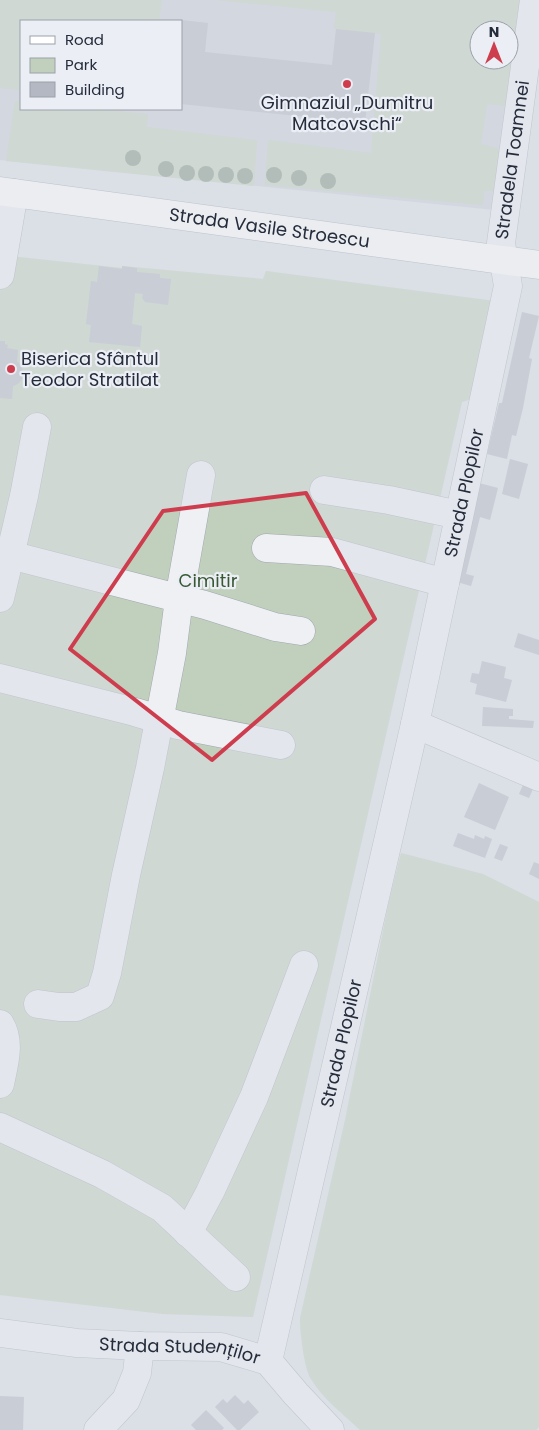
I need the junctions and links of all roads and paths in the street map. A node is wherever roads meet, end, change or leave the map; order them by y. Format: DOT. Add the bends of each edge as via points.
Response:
graph roads {
  1 [pos="534,0"];
  2 [pos="7,192"];
  3 [pos="503,260"];
  4 [pos="539,264"];
  5 [pos="0,275"];
  6 [pos="37,427"];
  7 [pos="202,475"];
  8 [pos="324,490"];
  9 [pos="460,515"];
  10 [pos="266,548"];
  11 [pos="10,555"];
  12 [pos="445,583"];
  13 [pos="0,598"];
  14 [pos="179,598"];
  15 [pos="301,631"];
  16 [pos="0,678"];
  17 [pos="158,719"];
  18 [pos="415,724"];
  19 [pos="282,745"];
  20 [pos="539,778"];
  21 [pos="304,965"];
  22 [pos="38,1004"];
  23 [pos="0,1024"];
  24 [pos="0,1084"];
  25 [pos="0,1127"];
  26 [pos="188,1233"];
  27 [pos="236,1277"];
  28 [pos="0,1333"];
  29 [pos="140,1346"];
  30 [pos="268,1361"];
  31 [pos="98,1430"];
  32 [pos="330,1430"];
  1 -- 3 [label="street, Stradela Toamnei" via="501,243"];
  2 -- 3 [label="main road, Strada Vasile Stroescu"];
  2 -- 5 [label="street"];
  3 -- 4 [label="main road, Strada Vasile Stroescu"];
  3 -- 9 [label="street, Strada Plopilor" via="508,286"];
  6 -- 11 [label="street"];
  7 -- 14 [label="street"];
  8 -- 9 [label="street"];
  9 -- 12 [label="street, Strada Plopilor"];
  10 -- 12 [label="street" via="332,552"];
  11 -- 13 [label="street"];
  11 -- 14 [label="street"];
  12 -- 18 [label="street, Strada Plopilor"];
  14 -- 15 [label="street" via="274,627"];
  14 -- 17 [label="street" via="172,654"];
  16 -- 17 [label="street"];
  17 -- 19 [label="street"];
  17 -- 22 [label="street" via="100,996 76,1007"];
  18 -- 20 [label="street"];
  18 -- 30 [label="street, Strada Plopilor"];
  21 -- 26 [label="street" via="254,1097"];
  23 -- 24 [label="street" via="6,1033 6,1058"];
  25 -- 26 [label="street" via="111,1179 162,1208"];
  26 -- 27 [label="street"];
  28 -- 29 [label="street, Strada Studenților" via="78,1343"];
  29 -- 30 [label="street, Strada Studenților" via="220,1347"];
  29 -- 31 [label="street" via="136,1373 126,1400"];
  30 -- 32 [label="street, Strada Studenților"];
}
